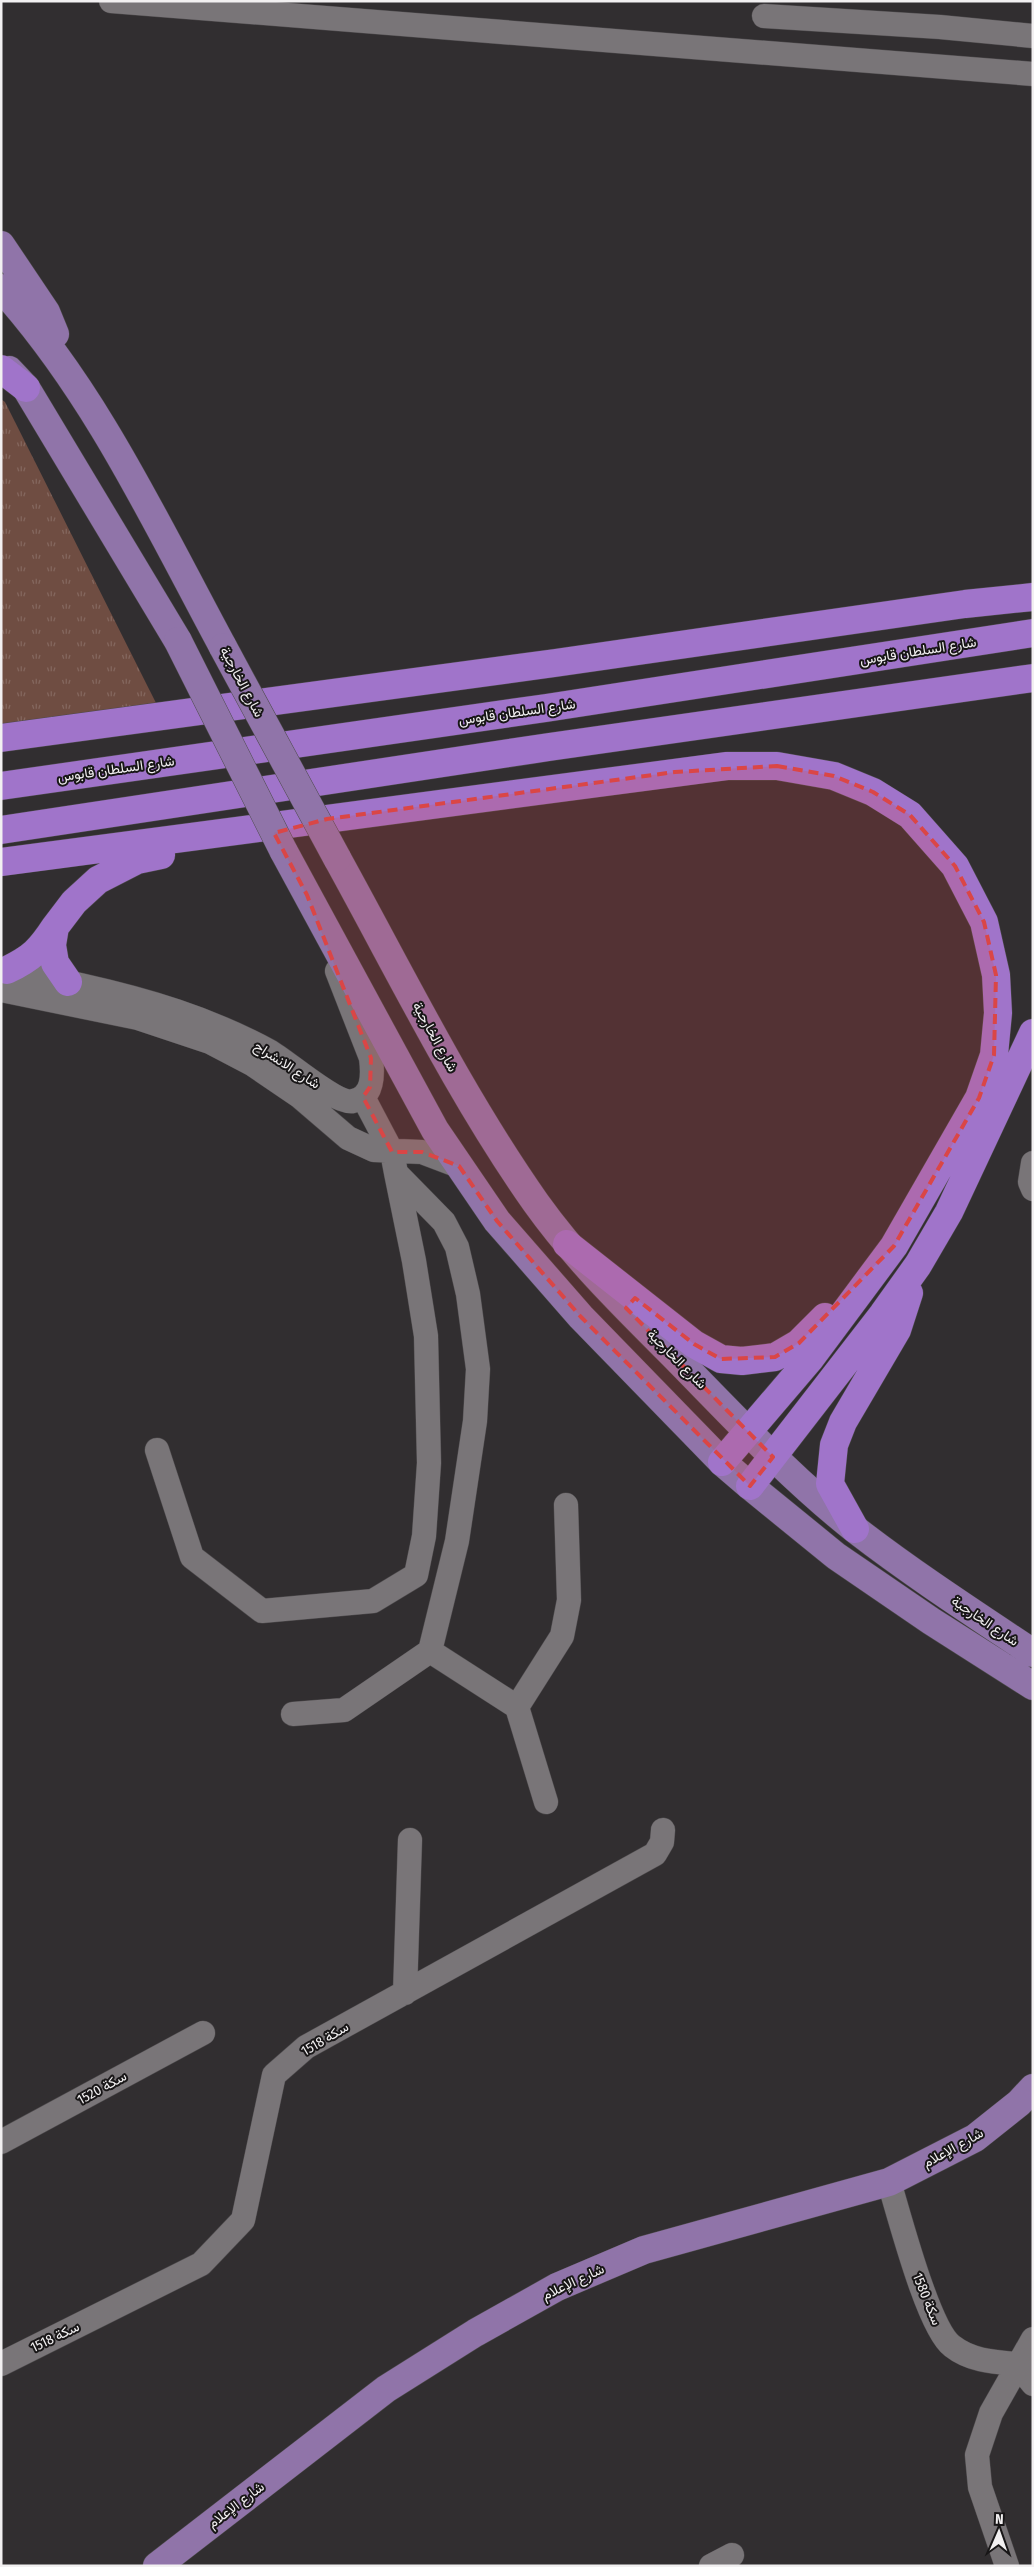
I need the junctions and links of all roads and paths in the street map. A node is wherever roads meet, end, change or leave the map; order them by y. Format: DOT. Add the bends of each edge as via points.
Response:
graph roads {
  1 [pos="111,1"];
  2 [pos="195,4"];
  3 [pos="764,16"];
  4 [pos="1033,36"];
  5 [pos="1033,74"];
  6 [pos="1,246"];
  7 [pos="1,288"];
  8 [pos="1,362"];
  9 [pos="1,369"];
  10 [pos="76,381"];
  11 [pos="26,388"];
  12 [pos="1033,597"];
  13 [pos="1033,633"];
  14 [pos="1033,678"];
  15 [pos="1,738"];
  16 [pos="1,786"];
  17 [pos="327,819"];
  18 [pos="1,830"];
  19 [pos="1,862"];
  20 [pos="307,895"];
  21 [pos="55,927"];
  22 [pos="3,975"];
  23 [pos="68,982"];
  24 [pos="1033,1033"];
  25 [pos="363,1097"];
  26 [pos="394,1163"];
  27 [pos="1033,1163"];
  28 [pos="459,1166"];
  29 [pos="1033,1189"];
  30 [pos="567,1244"];
  31 [pos="894,1246"];
  32 [pos="918,1265"];
  33 [pos="749,1431"];
  34 [pos="156,1450"];
  35 [pos="773,1457"];
  36 [pos="722,1462"];
  37 [pos="750,1486"];
  38 [pos="566,1505"];
  39 [pos="855,1529"];
  40 [pos="430,1651"];
  41 [pos="1033,1653"];
  42 [pos="1033,1686"];
  43 [pos="517,1707"];
  44 [pos="293,1714"];
  45 [pos="546,1802"];
  46 [pos="663,1830"];
  47 [pos="410,1840"];
  48 [pos="405,1993"];
  49 [pos="203,2033"];
  50 [pos="1033,2088"];
  51 [pos="1,2142"];
  52 [pos="889,2182"];
  53 [pos="1033,2339"];
  54 [pos="1,2364"];
  55 [pos="1017,2364"];
  56 [pos="1033,2384"];
  57 [pos="732,2555"];
  58 [pos="157,2566"];
  59 [pos="711,2566"];
  60 [pos="1006,2566"];
  1 -- 2 [label="street"];
  2 -- 5 [label="street"];
  3 -- 4 [label="street" via="940,26"];
  6 -- 10 [label="main road" via="46,312"];
  7 -- 10 [label="main road, شارع الخارجية"];
  8 -- 11 [label="main road, شارع الخارجية"];
  9 -- 11 [label="highway"];
  10 -- 30 [label="main road, شارع الخارجية, bridge" via="111,439 337,858 494,1140"];
  11 -- 20 [label="main road, شارع الخارجية, bridge" via="178,641"];
  12 -- 15 [label="highway"];
  13 -- 16 [label="highway, شارع السلطان قابوس" via="546,708"];
  14 -- 18 [label="highway" via="540,748"];
  17 -- 19 [label="highway"];
  17 -- 21 [label="highway" via="238,842 137,860 98,880 74,902"];
  17 -- 31 [label="highway" via="718,767 769,766 834,776 873,792 910,815 955,866 984,922 996,975 998,1013 994,1055 979,1098"];
  20 -- 25 [label="street" via="371,1058 370,1087"];
  20 -- 28 [label="main road, شارع الخارجية" via="435,1130"];
  21 -- 22 [label="highway" via="41,949"];
  21 -- 23 [label="highway" via="52,945 55,963"];
  22 -- 23 [label="street, شارع الانشراح"];
  22 -- 26 [label="street, شارع الانشراح" via="210,1042 252,1064 299,1096 348,1138"];
  23 -- 25 [label="street, شارع الانشراح" via="194,1015 278,1056 338,1098 352,1102"];
  24 -- 32 [label="highway" via="949,1212"];
  25 -- 26 [label="street"];
  26 -- 28 [label="street, شارع الانشراح" via="422,1152"];
  26 -- 34 [label="street" via="426,1336 429,1463 424,1536 416,1575 373,1601 262,1611 192,1557"];
  26 -- 40 [label="street" via="444,1222 458,1247 478,1369 475,1421 457,1541"];
  27 -- 29 [label="street" via="1030,1182"];
  28 -- 36 [label="main road, شارع الخارجية" via="498,1221 555,1288"];
  30 -- 31 [label="highway" via="694,1344 721,1359 742,1361 775,1357 799,1343"];
  30 -- 33 [label="main road, شارع الخارجية" via="604,1286"];
  31 -- 33 [label="highway" via="810,1359"];
  32 -- 35 [label="highway"];
  32 -- 39 [label="highway" via="897,1330 843,1422 834,1445 830,1484"];
  33 -- 35 [label="main road, شارع الخارجية"];
  33 -- 36 [label="highway"];
  35 -- 37 [label="highway"];
  35 -- 39 [label="main road, شارع الخارجية"];
  36 -- 37 [label="main road, شارع الخارجية"];
  37 -- 42 [label="main road, شارع الخارجية" via="836,1556"];
  38 -- 43 [label="street" via="569,1600 562,1636"];
  39 -- 41 [label="main road, شارع الخارجية"];
  40 -- 43 [label="street"];
  40 -- 44 [label="street" via="344,1710"];
  43 -- 45 [label="street"];
  46 -- 48 [label="street, سكة 1518" via="662,1842 655,1854"];
  47 -- 48 [label="street"];
  48 -- 54 [label="street, سكة 1518" via="306,2047 274,2075 243,2220 201,2264"];
  49 -- 51 [label="street, سكة 1520"];
  50 -- 52 [label="main road, شارع الإعلام" via="976,2138"];
  52 -- 55 [label="street, سكة 1580" via="915,2268 937,2325 950,2345 976,2360"];
  52 -- 58 [label="main road, شارع الإعلام" via="644,2250 557,2287 475,2333 386,2389"];
  53 -- 55 [label="street"];
  55 -- 56 [label="street"];
  55 -- 60 [label="street" via="992,2413 977,2455 980,2487"];
  57 -- 59 [label="street"];
}
